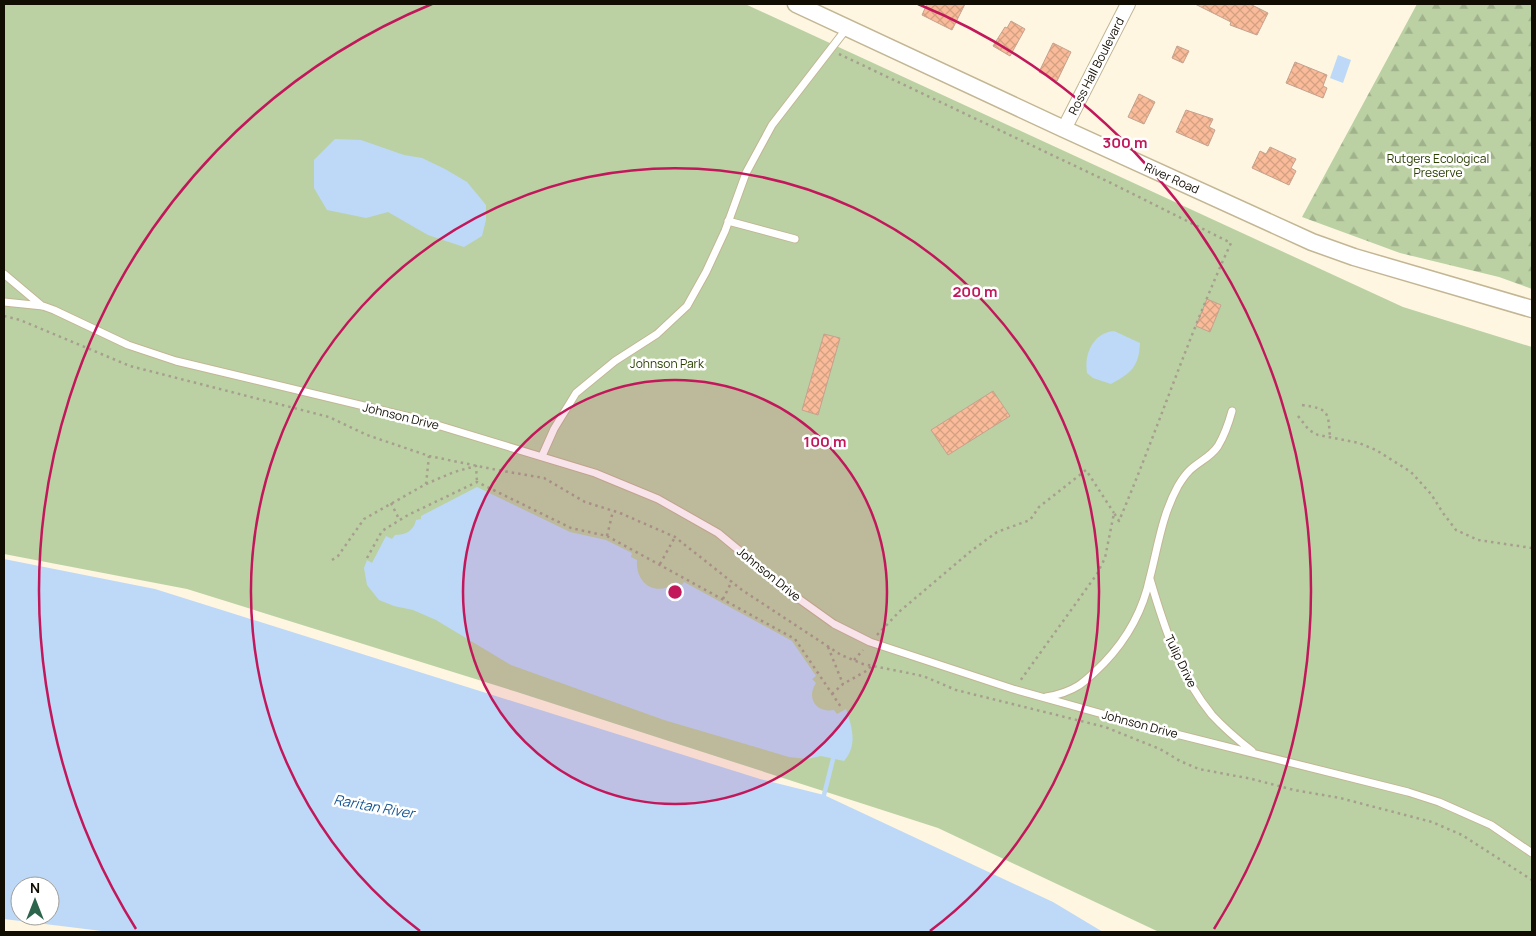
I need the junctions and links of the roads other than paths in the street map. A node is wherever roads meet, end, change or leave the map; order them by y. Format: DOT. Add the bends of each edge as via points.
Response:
graph roads {
  1 [pos="796,4"];
  2 [pos="1128,4"];
  3 [pos="847,28"];
  4 [pos="1064,129"];
  5 [pos="728,222"];
  6 [pos="795,239"];
  7 [pos="4,274"];
  8 [pos="4,302"];
  9 [pos="43,306"];
  10 [pos="1532,309"];
  11 [pos="1232,410"];
  12 [pos="542,456"];
  13 [pos="1150,579"];
  14 [pos="1043,697"];
  15 [pos="1254,753"];
  16 [pos="1532,853"];
  1 -- 3 [label="street, River Road"];
  2 -- 4 [label="street, Ross Hall Boulevard"];
  3 -- 4 [label="street, River Road"];
  3 -- 5 [label="lane" via="772,125 746,174"];
  4 -- 10 [label="street, River Road" via="1312,242 1354,258"];
  5 -- 6 [label="lane"];
  5 -- 12 [label="lane" via="687,306 657,334 615,361 576,393"];
  7 -- 9 [label="lane"];
  8 -- 9 [label="lane, Johnson Drive"];
  9 -- 12 [label="lane, Johnson Drive" via="128,345 176,361 414,418"];
  11 -- 13 [label="lane, Tulip Drive" via="1217,447 1188,471 1178,487 1164,516"];
  12 -- 14 [label="lane, Johnson Drive" via="596,473 658,499 718,532 792,594 834,624 870,642"];
  13 -- 14 [label="lane, Tulip Drive" via="1138,615 1119,647 1072,690"];
  13 -- 15 [label="lane, Tulip Drive" via="1161,619 1191,685 1213,715"];
  14 -- 15 [label="lane, Johnson Drive"];
  15 -- 16 [label="lane, Johnson Drive" via="1439,802 1491,825"];
}
